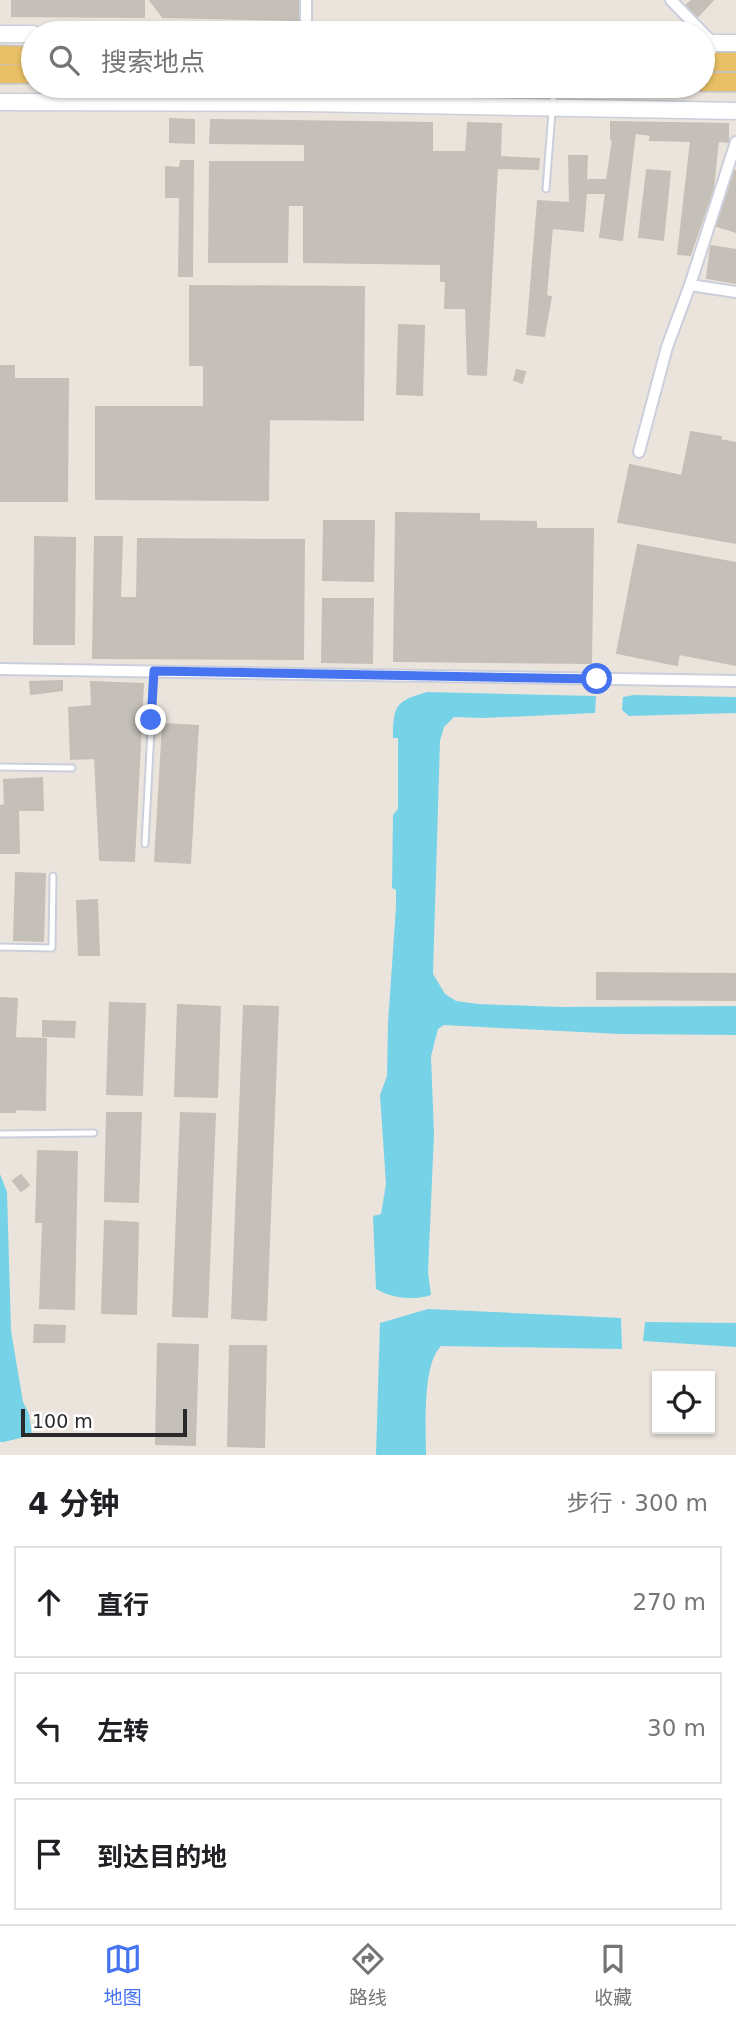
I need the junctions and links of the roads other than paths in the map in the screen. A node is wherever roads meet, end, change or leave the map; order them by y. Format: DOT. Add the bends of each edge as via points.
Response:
graph roads {
  1 [pos="306,0"];
  2 [pos="671,0"];
  3 [pos="306,21"];
  4 [pos="694,21"];
  5 [pos="0,34"];
  6 [pos="21,34"];
  7 [pos="715,43"];
  8 [pos="736,43"];
  9 [pos="0,55"];
  10 [pos="21,56"];
  11 [pos="715,62"];
  12 [pos="736,62"];
  13 [pos="0,74"];
  14 [pos="21,74"];
  15 [pos="715,82"];
  16 [pos="736,82"];
  17 [pos="553,98"];
  18 [pos="0,102"];
  19 [pos="553,108"];
  20 [pos="736,111"];
  21 [pos="736,142"];
  22 [pos="546,189"];
  23 [pos="690,285"];
  24 [pos="736,292"];
  25 [pos="639,452"];
  26 [pos="0,669"];
  27 [pos="154,671"];
  28 [pos="736,681"];
  29 [pos="0,767"];
  30 [pos="72,768"];
  31 [pos="145,844"];
  32 [pos="53,876"];
  33 [pos="0,947"];
  34 [pos="94,1133"];
  35 [pos="0,1134"];
  1 -- 3 [label="street"];
  2 -- 4 [label="street"];
  5 -- 6 [label="street"];
  7 -- 8 [label="street"];
  9 -- 10 [label="main road"];
  11 -- 12 [label="main road"];
  13 -- 14 [label="main road"];
  15 -- 16 [label="main road"];
  17 -- 19 [label="lane"];
  18 -- 19 [label="street"];
  19 -- 20 [label="street"];
  19 -- 22 [label="lane"];
  21 -- 23 [label="street"];
  23 -- 24 [label="street"];
  23 -- 25 [label="street" via="667,347"];
  26 -- 27 [label="street"];
  27 -- 28 [label="street"];
  27 -- 31 [label="lane"];
  29 -- 30 [label="lane"];
  32 -- 33 [label="lane" via="52,948"];
  34 -- 35 [label="lane"];
}
